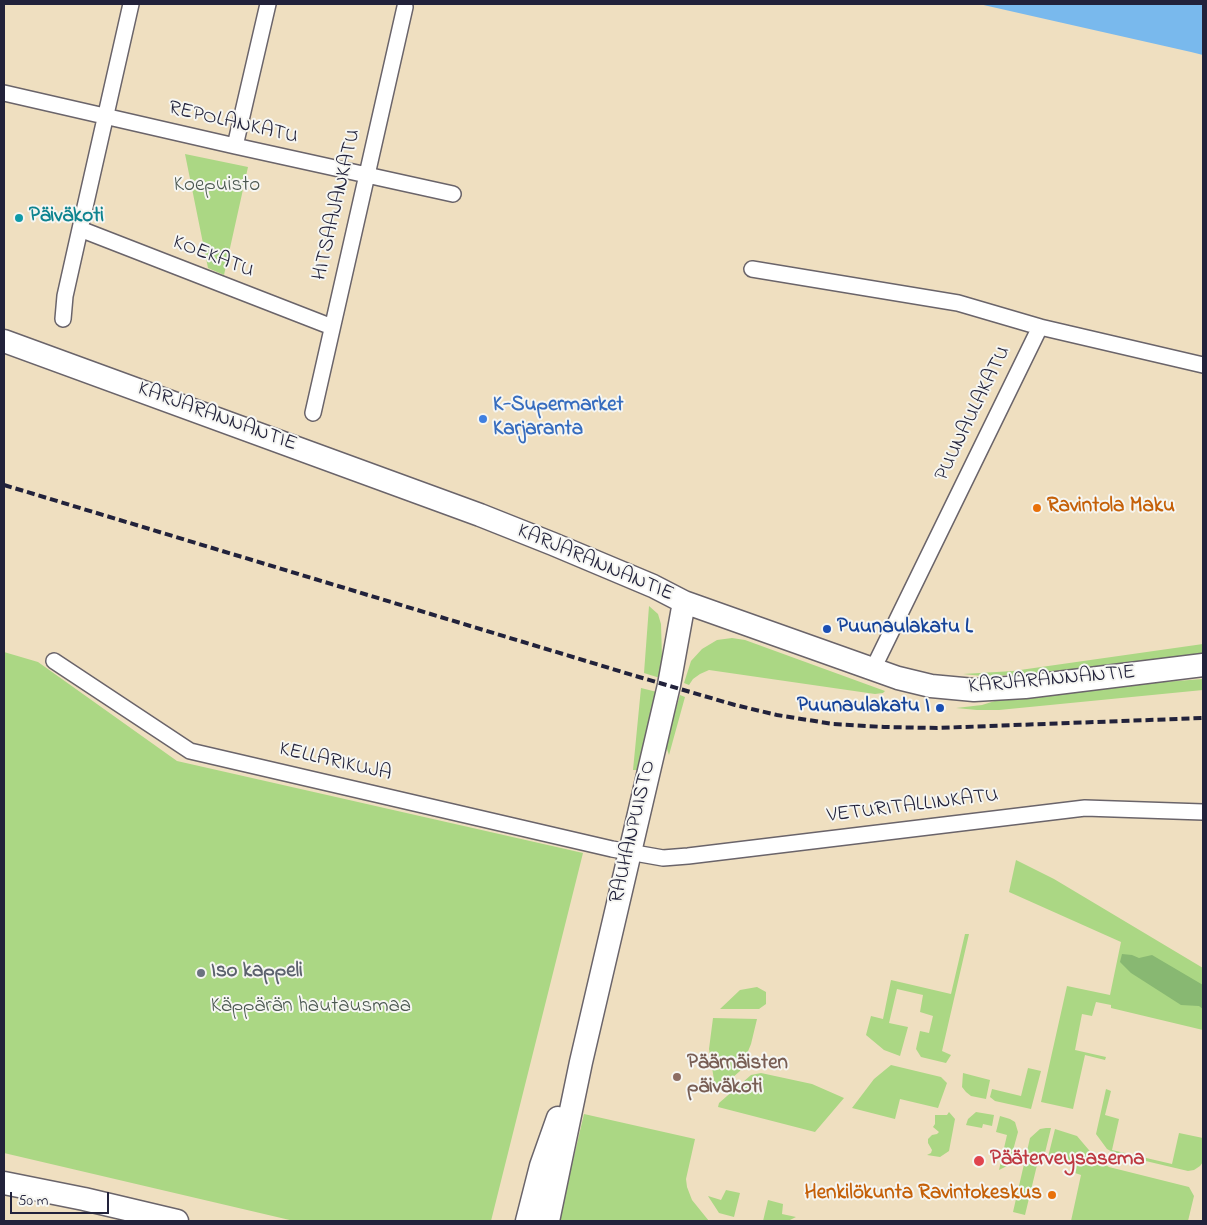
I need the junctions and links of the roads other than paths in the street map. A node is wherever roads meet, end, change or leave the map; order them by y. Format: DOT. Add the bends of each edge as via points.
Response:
graph roads {
  1 [pos="131,4"];
  2 [pos="268,4"];
  3 [pos="405,6"];
  4 [pos="4,92"];
  5 [pos="106,117"];
  6 [pos="235,146"];
  7 [pos="366,176"];
  8 [pos="453,194"];
  9 [pos="80,229"];
  10 [pos="752,269"];
  11 [pos="63,319"];
  12 [pos="332,327"];
  13 [pos="1040,327"];
  14 [pos="4,341"];
  15 [pos="1203,365"];
  16 [pos="313,413"];
  17 [pos="684,602"];
  18 [pos="54,661"];
  19 [pos="1203,665"];
  20 [pos="873,669"];
  21 [pos="1203,812"];
  22 [pos="630,852"];
  23 [pos="581,1062"];
  24 [pos="4,1182"];
  25 [pos="177,1221"];
  26 [pos="527,1221"];
  27 [pos="548,1221"];
  1 -- 5 [label="street"];
  2 -- 6 [label="street"];
  3 -- 7 [label="street, HITSAAJANKATU"];
  4 -- 5 [label="street, REPOLANKATU"];
  5 -- 6 [label="street, REPOLANKATU"];
  5 -- 9 [label="street"];
  6 -- 7 [label="street, REPOLANKATU"];
  7 -- 8 [label="street, REPOLANKATU"];
  7 -- 12 [label="street, HITSAAJANKATU"];
  9 -- 11 [label="street"];
  9 -- 12 [label="street, KOEKATU"];
  10 -- 13 [label="street" via="958,303"];
  12 -- 16 [label="street, HITSAAJANKATU"];
  13 -- 15 [label="street"];
  13 -- 20 [label="street, PUUNAULAKATU"];
  14 -- 17 [label="main road, KARJARANNANTIE" via="480,515 653,586"];
  17 -- 20 [label="main road, KARJARANNANTIE"];
  17 -- 22 [label="main road, RAUHANPUISTO" via="669,685"];
  18 -- 22 [label="street, KELLARIKUJA" via="190,751"];
  19 -- 20 [label="main road, KARJARANNANTIE" via="1025,687 974,690 931,686"];
  21 -- 22 [label="street, VETURITALLINKATU" via="1085,808 688,856 663,858"];
  22 -- 23 [label="main road, RAUHANPUISTO"];
  23 -- 26 [label="main road, RAUHANPUISTO" via="549,1140"];
  23 -- 27 [label="main road, RAUHANPUISTO"];
  24 -- 25 [label="main road"];
}
